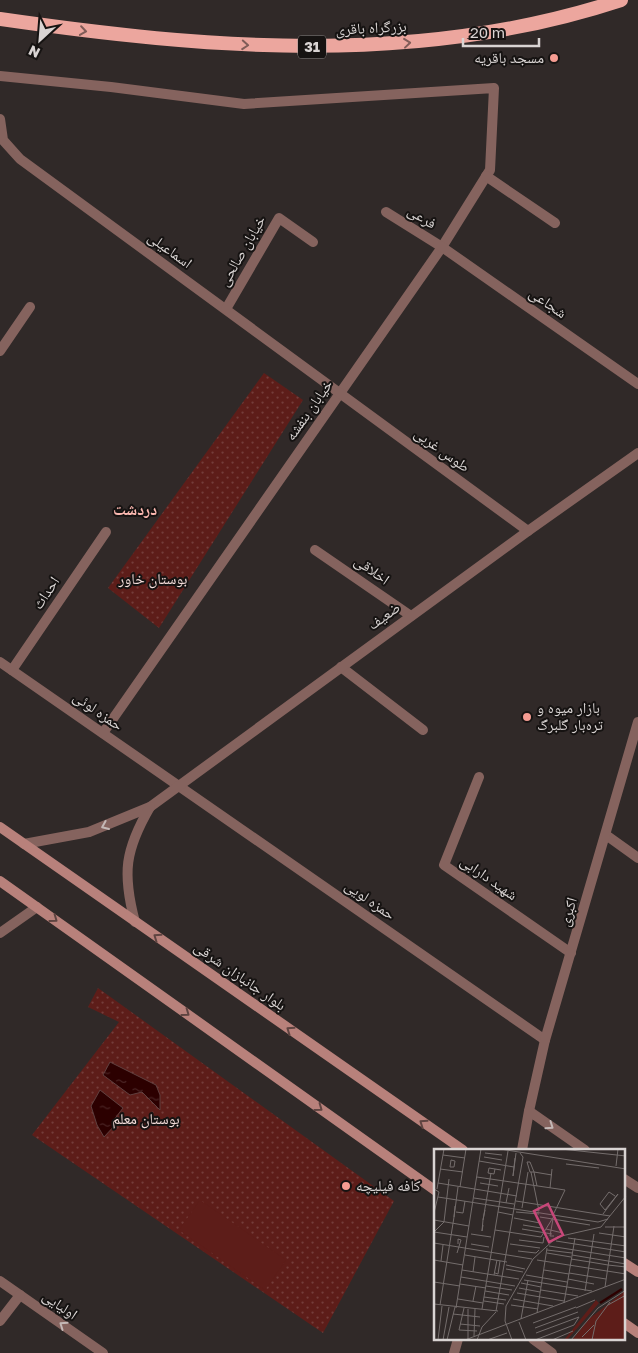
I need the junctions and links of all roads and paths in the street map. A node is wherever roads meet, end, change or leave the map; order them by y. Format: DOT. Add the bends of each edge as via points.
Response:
graph roads {
  1 [pos="621,0"];
  2 [pos="0,19"];
  3 [pos="0,76"];
  4 [pos="0,119"];
  5 [pos="486,176"];
  6 [pos="386,212"];
  7 [pos="555,223"];
  8 [pos="313,242"];
  9 [pos="442,247"];
  10 [pos="30,307"];
  11 [pos="226,310"];
  12 [pos="0,351"];
  13 [pos="638,384"];
  14 [pos="339,393"];
  15 [pos="638,453"];
  16 [pos="528,530"];
  17 [pos="106,532"];
  18 [pos="315,550"];
  19 [pos="411,616"];
  20 [pos="0,662"];
  21 [pos="341,667"];
  22 [pos="12,670"];
  23 [pos="638,722"];
  24 [pos="422,730"];
  25 [pos="103,733"];
  26 [pos="479,777"];
  27 [pos="178,785"];
  28 [pos="150,806"];
  29 [pos="0,827"];
  30 [pos="606,835"];
  31 [pos="24,844"];
  32 [pos="638,858"];
  33 [pos="0,881"];
  34 [pos="37,907"];
  35 [pos="135,922"];
  36 [pos="0,933"];
  37 [pos="571,952"];
  38 [pos="545,1040"];
  39 [pos="529,1111"];
  40 [pos="463,1149"];
  41 [pos="522,1149"];
  42 [pos="584,1149"];
  43 [pos="626,1180"];
  44 [pos="638,1188"];
  45 [pos="434,1190"];
  46 [pos="626,1264"];
  47 [pos="638,1272"];
  48 [pos="0,1281"];
  49 [pos="20,1295"];
  50 [pos="0,1321"];
  51 [pos="626,1324"];
  52 [pos="638,1333"];
  53 [pos="458,1340"];
  54 [pos="534,1340"];
  55 [pos="103,1353"];
  56 [pos="454,1353"];
  57 [pos="552,1353"];
  2 -- 1 [label="highway, بزرگراه باقری / 31, one-way" via="100,34 276,47 387,45 491,34"];
  3 -- 5 [label="street, خیابان بنفشه" via="244,104 494,88 490,170"];
  4 -- 11 [label="street, اسماعیلی" via="3,140 20,159"];
  5 -- 7 [label="street"];
  5 -- 9 [label="street, خیابان بنفشه"];
  6 -- 9 [label="street, فرعی"];
  8 -- 11 [label="street, خیابان صالحی" via="279,218"];
  9 -- 13 [label="street, شجاعی"];
  9 -- 14 [label="street, خیابان بنفشه"];
  10 -- 12 [label="street"];
  11 -- 14 [label="street, اسماعیلی"];
  14 -- 16 [label="street, طوس غربی"];
  14 -- 25 [label="street, خیابان بنفشه"];
  15 -- 16 [label="street, ضعیف"];
  16 -- 19 [label="street, ضعیف"];
  17 -- 22 [label="street, احداث"];
  18 -- 19 [label="street, اخلاقی"];
  19 -- 21 [label="street, ضعیف"];
  20 -- 22 [label="street, حمزه لوئی"];
  21 -- 24 [label="street"];
  21 -- 27 [label="street, ضعیف"];
  22 -- 25 [label="street, حمزه لوئی"];
  23 -- 30 [label="street, اکبری"];
  25 -- 27 [label="street, حمزه لوئی"];
  26 -- 37 [label="street, شهید دارابی" via="444,865"];
  27 -- 28 [label="street, ضعیف"];
  27 -- 38 [label="street, حمزه لویی"];
  28 -- 31 [label="street, one-way" via="90,832"];
  28 -- 35 [label="street" via="135,833 127,862 127,892"];
  29 -- 31 [label="main road, بلوار جانبازان شرقی"];
  30 -- 32 [label="street"];
  30 -- 37 [label="street, اکبری"];
  31 -- 35 [label="main road, بلوار جانبازان شرقی"];
  33 -- 34 [label="main road"];
  34 -- 36 [label="street"];
  34 -- 45 [label="main road, one-way"];
  40 -- 35 [label="main road, بلوار جانبازان شرقی, one-way"];
  37 -- 38 [label="street, اکبری"];
  38 -- 39 [label="street, اکبری"];
  39 -- 41 [label="street, اکبری"];
  39 -- 42 [label="street, one-way"];
  43 -- 44 [label="street"];
  46 -- 47 [label="main road"];
  48 -- 49 [label="street, اولیایی"];
  49 -- 50 [label="street"];
  55 -- 49 [label="street, اولیایی, one-way"];
  51 -- 52 [label="main road"];
  53 -- 56 [label="street"];
  54 -- 57 [label="street"];
}
